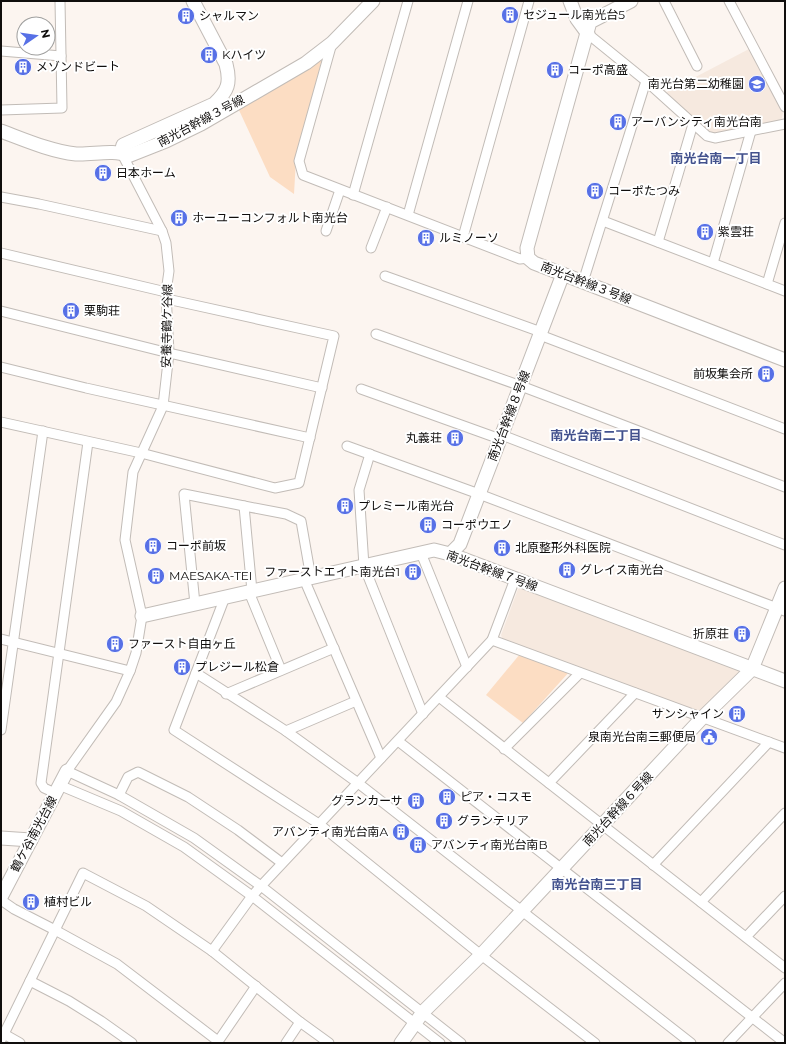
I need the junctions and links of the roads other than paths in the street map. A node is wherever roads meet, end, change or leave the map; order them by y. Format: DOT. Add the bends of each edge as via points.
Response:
graph roads {
  1 [pos="60,1"];
  2 [pos="193,1"];
  3 [pos="373,1"];
  4 [pos="408,1"];
  5 [pos="468,1"];
  6 [pos="529,1"];
  7 [pos="570,1"];
  8 [pos="631,1"];
  9 [pos="664,1"];
  10 [pos="729,1"];
  11 [pos="613,5"];
  12 [pos="588,34"];
  13 [pos="332,43"];
  14 [pos="1,51"];
  15 [pos="61,56"];
  16 [pos="697,66"];
  17 [pos="646,81"];
  18 [pos="785,107"];
  19 [pos="1,110"];
  20 [pos="693,124"];
  21 [pos="785,124"];
  22 [pos="1,131"];
  23 [pos="751,131"];
  24 [pos="121,152"];
  25 [pos="340,190"];
  26 [pos="353,195"];
  27 [pos="1,197"];
  28 [pos="387,207"];
  29 [pos="408,216"];
  30 [pos="603,221"];
  31 [pos="785,223"];
  32 [pos="162,231"];
  33 [pos="326,231"];
  34 [pos="462,236"];
  35 [pos="658,242"];
  36 [pos="371,248"];
  37 [pos="1,253"];
  38 [pos="528,258"];
  39 [pos="713,263"];
  40 [pos="563,274"];
  41 [pos="385,276"];
  42 [pos="583,282"];
  43 [pos="767,284"];
  44 [pos="785,291"];
  45 [pos="166,295"];
  46 [pos="1,311"];
  47 [pos="541,333"];
  48 [pos="376,334"];
  49 [pos="169,353"];
  50 [pos="785,360"];
  51 [pos="1,366"];
  52 [pos="521,386"];
  53 [pos="322,388"];
  54 [pos="361,389"];
  55 [pos="163,406"];
  56 [pos="1,422"];
  57 [pos="785,429"];
  58 [pos="44,431"];
  59 [pos="501,437"];
  60 [pos="310,438"];
  61 [pos="88,442"];
  62 [pos="347,446"];
  63 [pos="141,453"];
  64 [pos="370,454"];
  65 [pos="785,487"];
  66 [pos="479,494"];
  67 [pos="244,506"];
  68 [pos="785,545"];
  69 [pos="421,553"];
  70 [pos="450,554"];
  71 [pos="364,566"];
  72 [pos="308,579"];
  73 [pos="515,579"];
  74 [pos="785,588"];
  75 [pos="250,592"];
  76 [pos="225,597"];
  77 [pos="195,604"];
  78 [pos="781,609"];
  79 [pos="142,616"];
  80 [pos="1,639"];
  81 [pos="492,640"];
  82 [pos="14,642"];
  83 [pos="334,648"];
  84 [pos="59,653"];
  85 [pos="467,667"];
  86 [pos="752,669"];
  87 [pos="281,670"];
  88 [pos="130,671"];
  89 [pos="196,673"];
  90 [pos="580,673"];
  91 [pos="785,681"];
  92 [pos="635,693"];
  93 [pos="226,694"];
  94 [pos="439,697"];
  95 [pos="356,701"];
  96 [pos="423,714"];
  97 [pos="702,718"];
  98 [pos="1,730"];
  99 [pos="286,731"];
  100 [pos="398,741"];
  101 [pos="769,742"];
  102 [pos="785,748"];
  103 [pos="504,749"];
  104 [pos="381,758"];
  105 [pos="67,770"];
  106 [pos="358,783"];
  107 [pos="549,783"];
  108 [pos="57,789"];
  109 [pos="119,795"];
  110 [pos="785,813"];
  111 [pos="319,824"];
  112 [pos="602,825"];
  113 [pos="1,838"];
  114 [pos="31,840"];
  115 [pos="282,863"];
  116 [pos="653,865"];
  117 [pos="562,869"];
  118 [pos="261,886"];
  119 [pos="252,896"];
  120 [pos="785,896"];
  121 [pos="1,897"];
  122 [pos="1,900"];
  123 [pos="701,902"];
  124 [pos="522,911"];
  125 [pos="55,930"];
  126 [pos="746,937"];
  127 [pos="212,951"];
  128 [pos="481,955"];
  129 [pos="785,968"];
  130 [pos="30,981"];
  131 [pos="785,983"];
  132 [pos="256,986"];
  133 [pos="423,1012"];
  134 [pos="752,1018"];
  135 [pos="300,1022"];
  136 [pos="415,1024"];
  137 [pos="2,1037"];
  138 [pos="218,1042"];
  139 [pos="20,1043"];
  140 [pos="132,1043"];
  141 [pos="286,1043"];
  142 [pos="329,1043"];
  143 [pos="401,1043"];
  144 [pos="440,1043"];
  145 [pos="461,1043"];
  146 [pos="595,1043"];
  147 [pos="691,1043"];
  148 [pos="728,1043"];
  149 [pos="785,1043"];
  1 -- 15 [label="street"];
  2 -- 24 [label="street" via="226,64 229,75 228,87 214,104 123,145"];
  3 -- 13 [label="street, 南光台幹線３号線"];
  4 -- 26 [label="street"];
  5 -- 29 [label="street"];
  6 -- 34 [label="street"];
  7 -- 12 [label="street" via="577,19"];
  8 -- 11 [label="street"];
  9 -- 16 [label="street"];
  10 -- 18 [label="street"];
  11 -- 12 [label="street, 南光台幹線３号線" via="590,22"];
  12 -- 17 [label="street"];
  12 -- 38 [label="street, 南光台幹線３号線" via="527,248"];
  13 -- 24 [label="street, 南光台幹線３号線" via="306,63 201,124 128,156"];
  13 -- 25 [label="street" via="299,161 303,175"];
  14 -- 15 [label="street"];
  15 -- 19 [label="street" via="62,108"];
  17 -- 20 [label="street"];
  17 -- 30 [label="street"];
  20 -- 23 [label="street" via="707,136 715,138"];
  20 -- 35 [label="street"];
  21 -- 23 [label="street"];
  22 -- 24 [label="street, 南光台幹線３号線" via="54,150 76,154"];
  23 -- 39 [label="street"];
  24 -- 32 [label="street, 安養寺鶴ケ谷線"];
  25 -- 26 [label="street"];
  25 -- 33 [label="street"];
  26 -- 28 [label="street"];
  27 -- 32 [label="street"];
  28 -- 29 [label="street"];
  28 -- 36 [label="street"];
  29 -- 34 [label="street"];
  30 -- 35 [label="street"];
  30 -- 42 [label="street"];
  31 -- 43 [label="street"];
  32 -- 45 [label="street, 安養寺鶴ケ谷線" via="166,242 169,271"];
  34 -- 38 [label="street" via="520,259"];
  35 -- 39 [label="street"];
  37 -- 45 [label="street"];
  38 -- 40 [label="street, 南光台幹線３号線" via="534,263"];
  39 -- 43 [label="street"];
  40 -- 42 [label="street, 南光台幹線３号線"];
  40 -- 47 [label="street, 南光台幹線８号線"];
  41 -- 47 [label="street"];
  42 -- 50 [label="street, 南光台幹線３号線"];
  43 -- 44 [label="street"];
  45 -- 49 [label="street, 安養寺鶴ケ谷線"];
  45 -- 53 [label="street" via="334,336"];
  46 -- 49 [label="street"];
  47 -- 52 [label="street, 南光台幹線８号線"];
  47 -- 57 [label="street"];
  48 -- 52 [label="street"];
  49 -- 53 [label="street"];
  49 -- 55 [label="street, 安養寺鶴ケ谷線"];
  51 -- 55 [label="street"];
  52 -- 59 [label="street, 南光台幹線８号線"];
  52 -- 65 [label="street"];
  53 -- 60 [label="street"];
  54 -- 59 [label="street"];
  55 -- 60 [label="street"];
  55 -- 63 [label="street, 安養寺鶴ケ谷線"];
  56 -- 58 [label="street"];
  58 -- 61 [label="street"];
  58 -- 82 [label="street"];
  59 -- 66 [label="street, 南光台幹線８号線"];
  59 -- 68 [label="street"];
  60 -- 63 [label="street" via="299,483 275,488"];
  61 -- 63 [label="street"];
  61 -- 84 [label="street"];
  62 -- 64 [label="street"];
  63 -- 79 [label="street, 安養寺鶴ケ谷線" via="133,472 125,540"];
  64 -- 66 [label="street"];
  64 -- 71 [label="street" via="359,490"];
  66 -- 70 [label="street, 南光台幹線８号線" via="460,544"];
  66 -- 78 [label="street"];
  67 -- 72 [label="street" via="286,514 301,521"];
  67 -- 75 [label="street"];
  67 -- 77 [label="street" via="184,494"];
  69 -- 70 [label="street, 南光台幹線７号線" via="434,550"];
  69 -- 71 [label="street, 南光台幹線７号線"];
  69 -- 85 [label="street"];
  70 -- 73 [label="street, 南光台幹線７号線"];
  71 -- 72 [label="street, 南光台幹線７号線"];
  71 -- 96 [label="street"];
  72 -- 75 [label="street, 南光台幹線７号線"];
  72 -- 83 [label="street"];
  73 -- 81 [label="street"];
  73 -- 86 [label="street, 南光台幹線７号線"];
  74 -- 78 [label="street, 南光台幹線６号線"];
  75 -- 76 [label="street, 南光台幹線７号線"];
  75 -- 87 [label="street"];
  76 -- 77 [label="street, 南光台幹線７号線"];
  76 -- 89 [label="street"];
  77 -- 79 [label="street, 南光台幹線７号線"];
  78 -- 86 [label="street, 南光台幹線６号線"];
  79 -- 88 [label="street, 安養寺鶴ケ谷線" via="136,653"];
  80 -- 82 [label="street"];
  81 -- 85 [label="street"];
  81 -- 90 [label="street"];
  82 -- 84 [label="street"];
  82 -- 98 [label="street"];
  83 -- 87 [label="street"];
  83 -- 95 [label="street"];
  84 -- 88 [label="street"];
  84 -- 108 [label="street" via="41,783 44,788"];
  85 -- 94 [label="street"];
  86 -- 91 [label="street, 南光台幹線７号線"];
  86 -- 97 [label="street, 南光台幹線６号線"];
  87 -- 93 [label="street"];
  88 -- 105 [label="street, 安養寺鶴ケ谷線" via="116,702"];
  89 -- 93 [label="street"];
  89 -- 111 [label="street" via="174,730"];
  90 -- 92 [label="street"];
  90 -- 103 [label="street"];
  92 -- 97 [label="street"];
  92 -- 107 [label="street"];
  93 -- 99 [label="street"];
  94 -- 96 [label="street"];
  94 -- 103 [label="street"];
  95 -- 99 [label="street"];
  95 -- 104 [label="street"];
  96 -- 100 [label="street"];
  97 -- 101 [label="street"];
  97 -- 112 [label="street, 南光台幹線６号線"];
  99 -- 106 [label="street"];
  100 -- 104 [label="street"];
  100 -- 117 [label="street"];
  101 -- 102 [label="street"];
  101 -- 116 [label="street"];
  103 -- 107 [label="street"];
  104 -- 106 [label="street"];
  105 -- 108 [label="street, 鶴ケ谷南光台線"];
  105 -- 109 [label="street"];
  106 -- 111 [label="street"];
  106 -- 124 [label="street"];
  107 -- 112 [label="street"];
  108 -- 114 [label="street, 鶴ケ谷南光台線"];
  108 -- 119 [label="street" via="120,811 178,844"];
  109 -- 115 [label="street" via="128,777 138,772 188,797"];
  109 -- 118 [label="street" via="194,838"];
  110 -- 123 [label="street"];
  111 -- 115 [label="street"];
  111 -- 128 [label="street"];
  112 -- 116 [label="street"];
  112 -- 117 [label="street, 南光台幹線６号線"];
  113 -- 114 [label="street"];
  114 -- 121 [label="street, 鶴ケ谷南光台線"];
  115 -- 118 [label="street"];
  116 -- 123 [label="street"];
  117 -- 124 [label="street, 南光台幹線６号線"];
  117 -- 134 [label="street"];
  118 -- 119 [label="street"];
  118 -- 133 [label="street"];
  119 -- 127 [label="street"];
  119 -- 136 [label="street"];
  120 -- 126 [label="street"];
  122 -- 125 [label="street"];
  123 -- 126 [label="street"];
  124 -- 128 [label="street, 南光台幹線６号線"];
  124 -- 147 [label="street"];
  125 -- 127 [label="street" via="83,873 146,906"];
  125 -- 130 [label="street"];
  125 -- 138 [label="street" via="117,964"];
  126 -- 129 [label="street"];
  127 -- 132 [label="street"];
  128 -- 133 [label="street, 南光台幹線６号線"];
  128 -- 146 [label="street"];
  130 -- 137 [label="street"];
  130 -- 140 [label="street" via="69,1001"];
  131 -- 134 [label="street"];
  132 -- 135 [label="street"];
  132 -- 138 [label="street"];
  133 -- 136 [label="street, 南光台幹線６号線"];
  133 -- 145 [label="street"];
  134 -- 148 [label="street"];
  134 -- 149 [label="street"];
  135 -- 141 [label="street"];
  135 -- 142 [label="street"];
  136 -- 143 [label="street, 南光台幹線６号線"];
  136 -- 144 [label="street"];
  137 -- 139 [label="street"];
}
